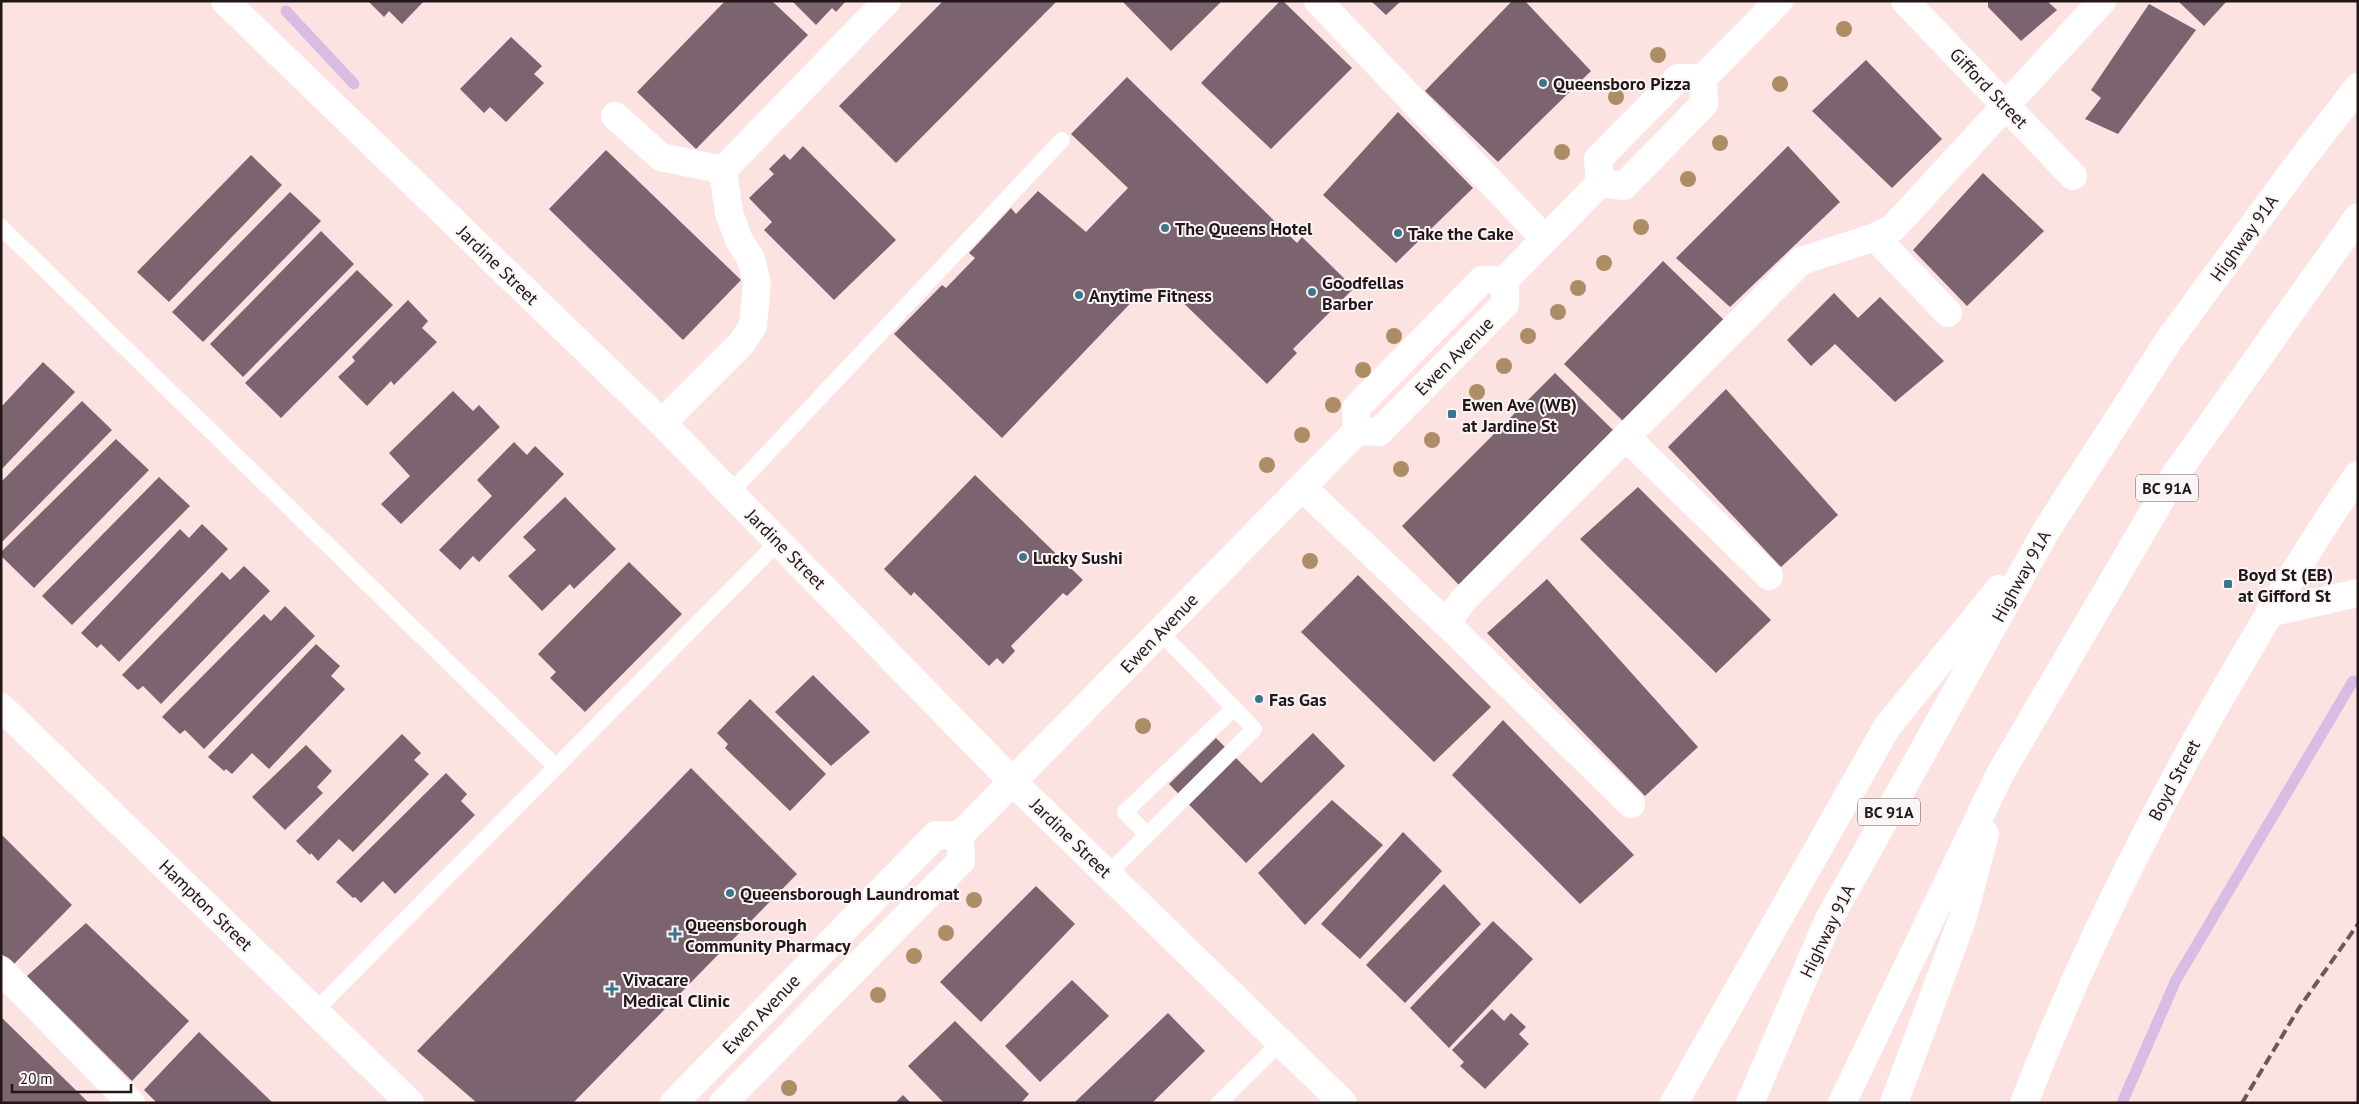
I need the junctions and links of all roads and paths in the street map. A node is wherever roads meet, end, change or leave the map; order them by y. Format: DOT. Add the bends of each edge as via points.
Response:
graph roads {
  1 [pos="225,1"];
  2 [pos="887,1"];
  3 [pos="1318,1"];
  4 [pos="1779,1"];
  5 [pos="1906,1"];
  6 [pos="2102,1"];
  7 [pos="1703,78"];
  8 [pos="2358,87"];
  9 [pos="2006,104"];
  10 [pos="615,116"];
  11 [pos="1062,140"];
  12 [pos="723,170"];
  13 [pos="2073,176"];
  14 [pos="1600,183"];
  15 [pos="2358,217"];
  16 [pos="1,227"];
  17 [pos="1875,237"];
  18 [pos="1545,239"];
  19 [pos="1948,313"];
  20 [pos="662,423"];
  21 [pos="1626,437"];
  22 [pos="2358,475"];
  23 [pos="1302,487"];
  24 [pos="730,493"];
  25 [pos="2046,531"];
  26 [pos="779,540"];
  27 [pos="1769,576"];
  28 [pos="2358,592"];
  29 [pos="2269,614"];
  30 [pos="1446,622"];
  31 [pos="1160,632"];
  32 [pos="1,707"];
  33 [pos="1234,708"];
  34 [pos="555,766"];
  35 [pos="2000,774"];
  36 [pos="1013,782"];
  37 [pos="1632,804"];
  38 [pos="960,835"];
  39 [pos="1147,836"];
  40 [pos="1108,874"];
  41 [pos="1,970"];
  42 [pos="315,1011"];
  43 [pos="1280,1042"];
  44 [pos="401,1100"];
  45 [pos="131,1103"];
  46 [pos="674,1103"];
  47 [pos="724,1103"];
  48 [pos="1219,1103"];
  49 [pos="1343,1103"];
  50 [pos="1674,1103"];
  51 [pos="1750,1103"];
  52 [pos="1842,1103"];
  53 [pos="1894,1103"];
  54 [pos="2024,1103"];
  1 -- 20 [label="main road, Jardine Street"];
  2 -- 12 [label="main road"];
  3 -- 18 [label="main road"];
  4 -- 7 [label="main road"];
  5 -- 9 [label="main road, Gifford Street"];
  6 -- 9 [label="main road"];
  7 -- 14 [label="main road" via="1678,78 1609,148 1598,160"];
  7 -- 14 [label="main road" via="1704,104 1624,186"];
  8 -- 25 [label="main road, Highway 91A / BC 91A" via="2169,340"];
  9 -- 13 [label="main road, Gifford Street"];
  9 -- 17 [label="main road" via="1893,228"];
  10 -- 12 [label="main road" via="661,157"];
  11 -- 24 [label="lane"];
  12 -- 20 [label="main road" via="729,213 739,240 751,259 757,282 753,326 741,344"];
  14 -- 18 [label="main road, Ewen Avenue"];
  15 -- 35 [label="main road, BC 91A" via="2175,475"];
  16 -- 34 [label="lane"];
  17 -- 19 [label="main road"];
  17 -- 21 [label="main road" via="1801,261"];
  18 -- 23 [label="main road, Ewen Avenue" via="1505,280 1482,280 1356,408 1357,431"];
  20 -- 24 [label="main road, Jardine Street"];
  21 -- 27 [label="main road"];
  21 -- 30 [label="main road" via="1465,598"];
  22 -- 29 [label="main road, Boyd Street" via="2323,523"];
  23 -- 30 [label="main road"];
  23 -- 31 [label="main road, Ewen Avenue"];
  24 -- 26 [label="main road, Jardine Street"];
  25 -- 50 [label="main road" via="1887,727"];
  25 -- 51 [label="main road, Highway 91A / BC 91A" via="1828,921"];
  26 -- 34 [label="lane"];
  26 -- 36 [label="main road, Jardine Street"];
  28 -- 29 [label="main road"];
  29 -- 54 [label="main road, Boyd Street" via="2162,801 2089,953"];
  30 -- 37 [label="main road"];
  31 -- 33 [label="lane"];
  31 -- 36 [label="main road, Ewen Avenue"];
  32 -- 42 [label="main road, Hampton Street"];
  33 -- 39 [label="lane" via="1254,729"];
  33 -- 39 [label="lane" via="1125,812"];
  34 -- 42 [label="lane"];
  35 -- 52 [label="main road, BC 91A"];
  35 -- 53 [label="main road" via="1962,920"];
  36 -- 38 [label="main road, Ewen Avenue"];
  36 -- 40 [label="main road, Jardine Street"];
  38 -- 46 [label="main road, Ewen Avenue" via="936,835"];
  38 -- 47 [label="main road, Ewen Avenue" via="961,861"];
  39 -- 40 [label="lane"];
  40 -- 43 [label="main road, Jardine Street"];
  41 -- 45 [label="main road"];
  42 -- 44 [label="main road, Hampton Street"];
  43 -- 48 [label="lane"];
  43 -- 49 [label="main road, Jardine Street"];
}
